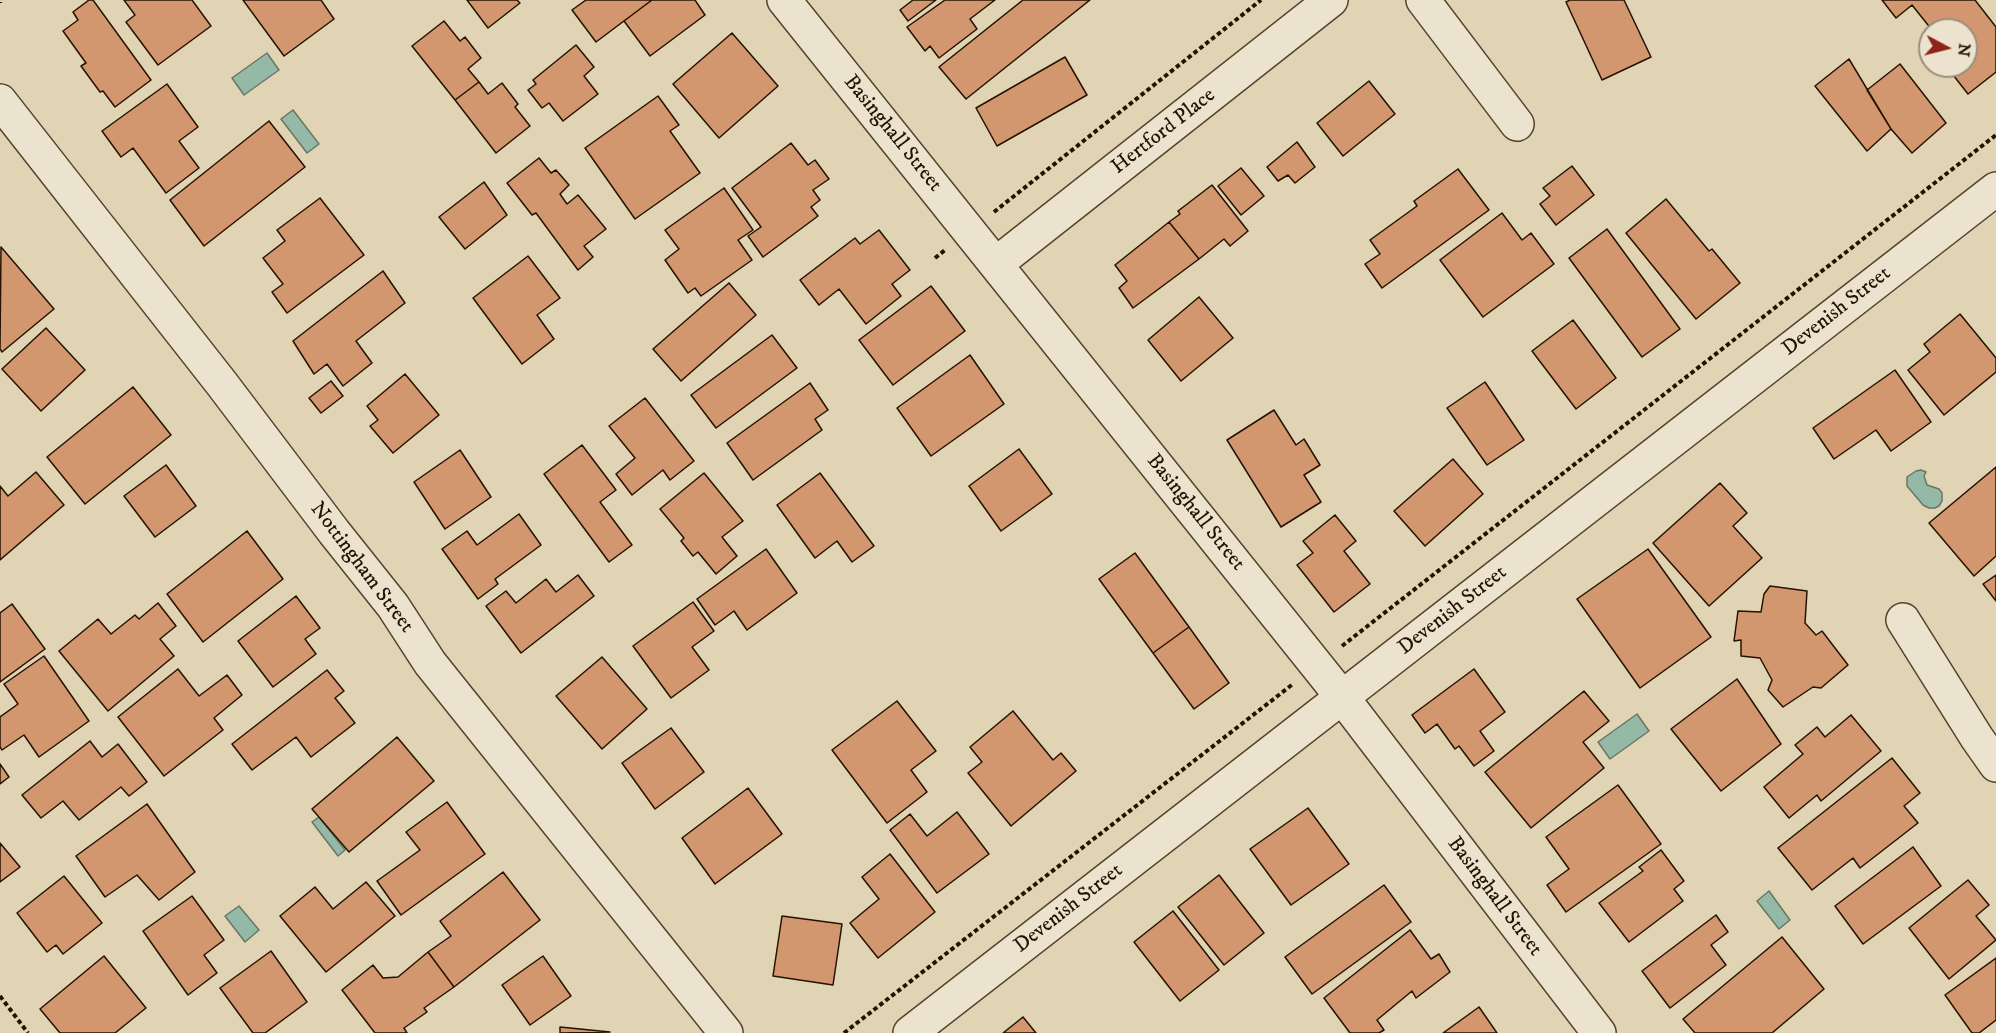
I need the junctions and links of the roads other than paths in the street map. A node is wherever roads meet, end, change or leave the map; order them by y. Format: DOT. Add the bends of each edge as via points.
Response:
graph roads {
  1 [pos="784,0"];
  2 [pos="1331,0"];
  3 [pos="1423,0"];
  4 [pos="0,101"];
  5 [pos="1517,124"];
  6 [pos="1996,189"];
  7 [pos="996,264"];
  8 [pos="1903,620"];
  9 [pos="1342,697"];
  10 [pos="1996,765"];
  11 [pos="726,1033"];
  12 [pos="910,1033"];
  13 [pos="1599,1033"];
  1 -- 7 [label="street, Basinghall Street"];
  2 -- 7 [label="street, Hertford Place"];
  3 -- 5 [label="street"];
  4 -- 11 [label="street, Nottingham Street" via="393,606 430,663"];
  6 -- 9 [label="street, Devenish Street"];
  7 -- 9 [label="street, Basinghall Street"];
  8 -- 10 [label="street"];
  9 -- 12 [label="street, Devenish Street"];
  9 -- 13 [label="street, Basinghall Street"];
}
